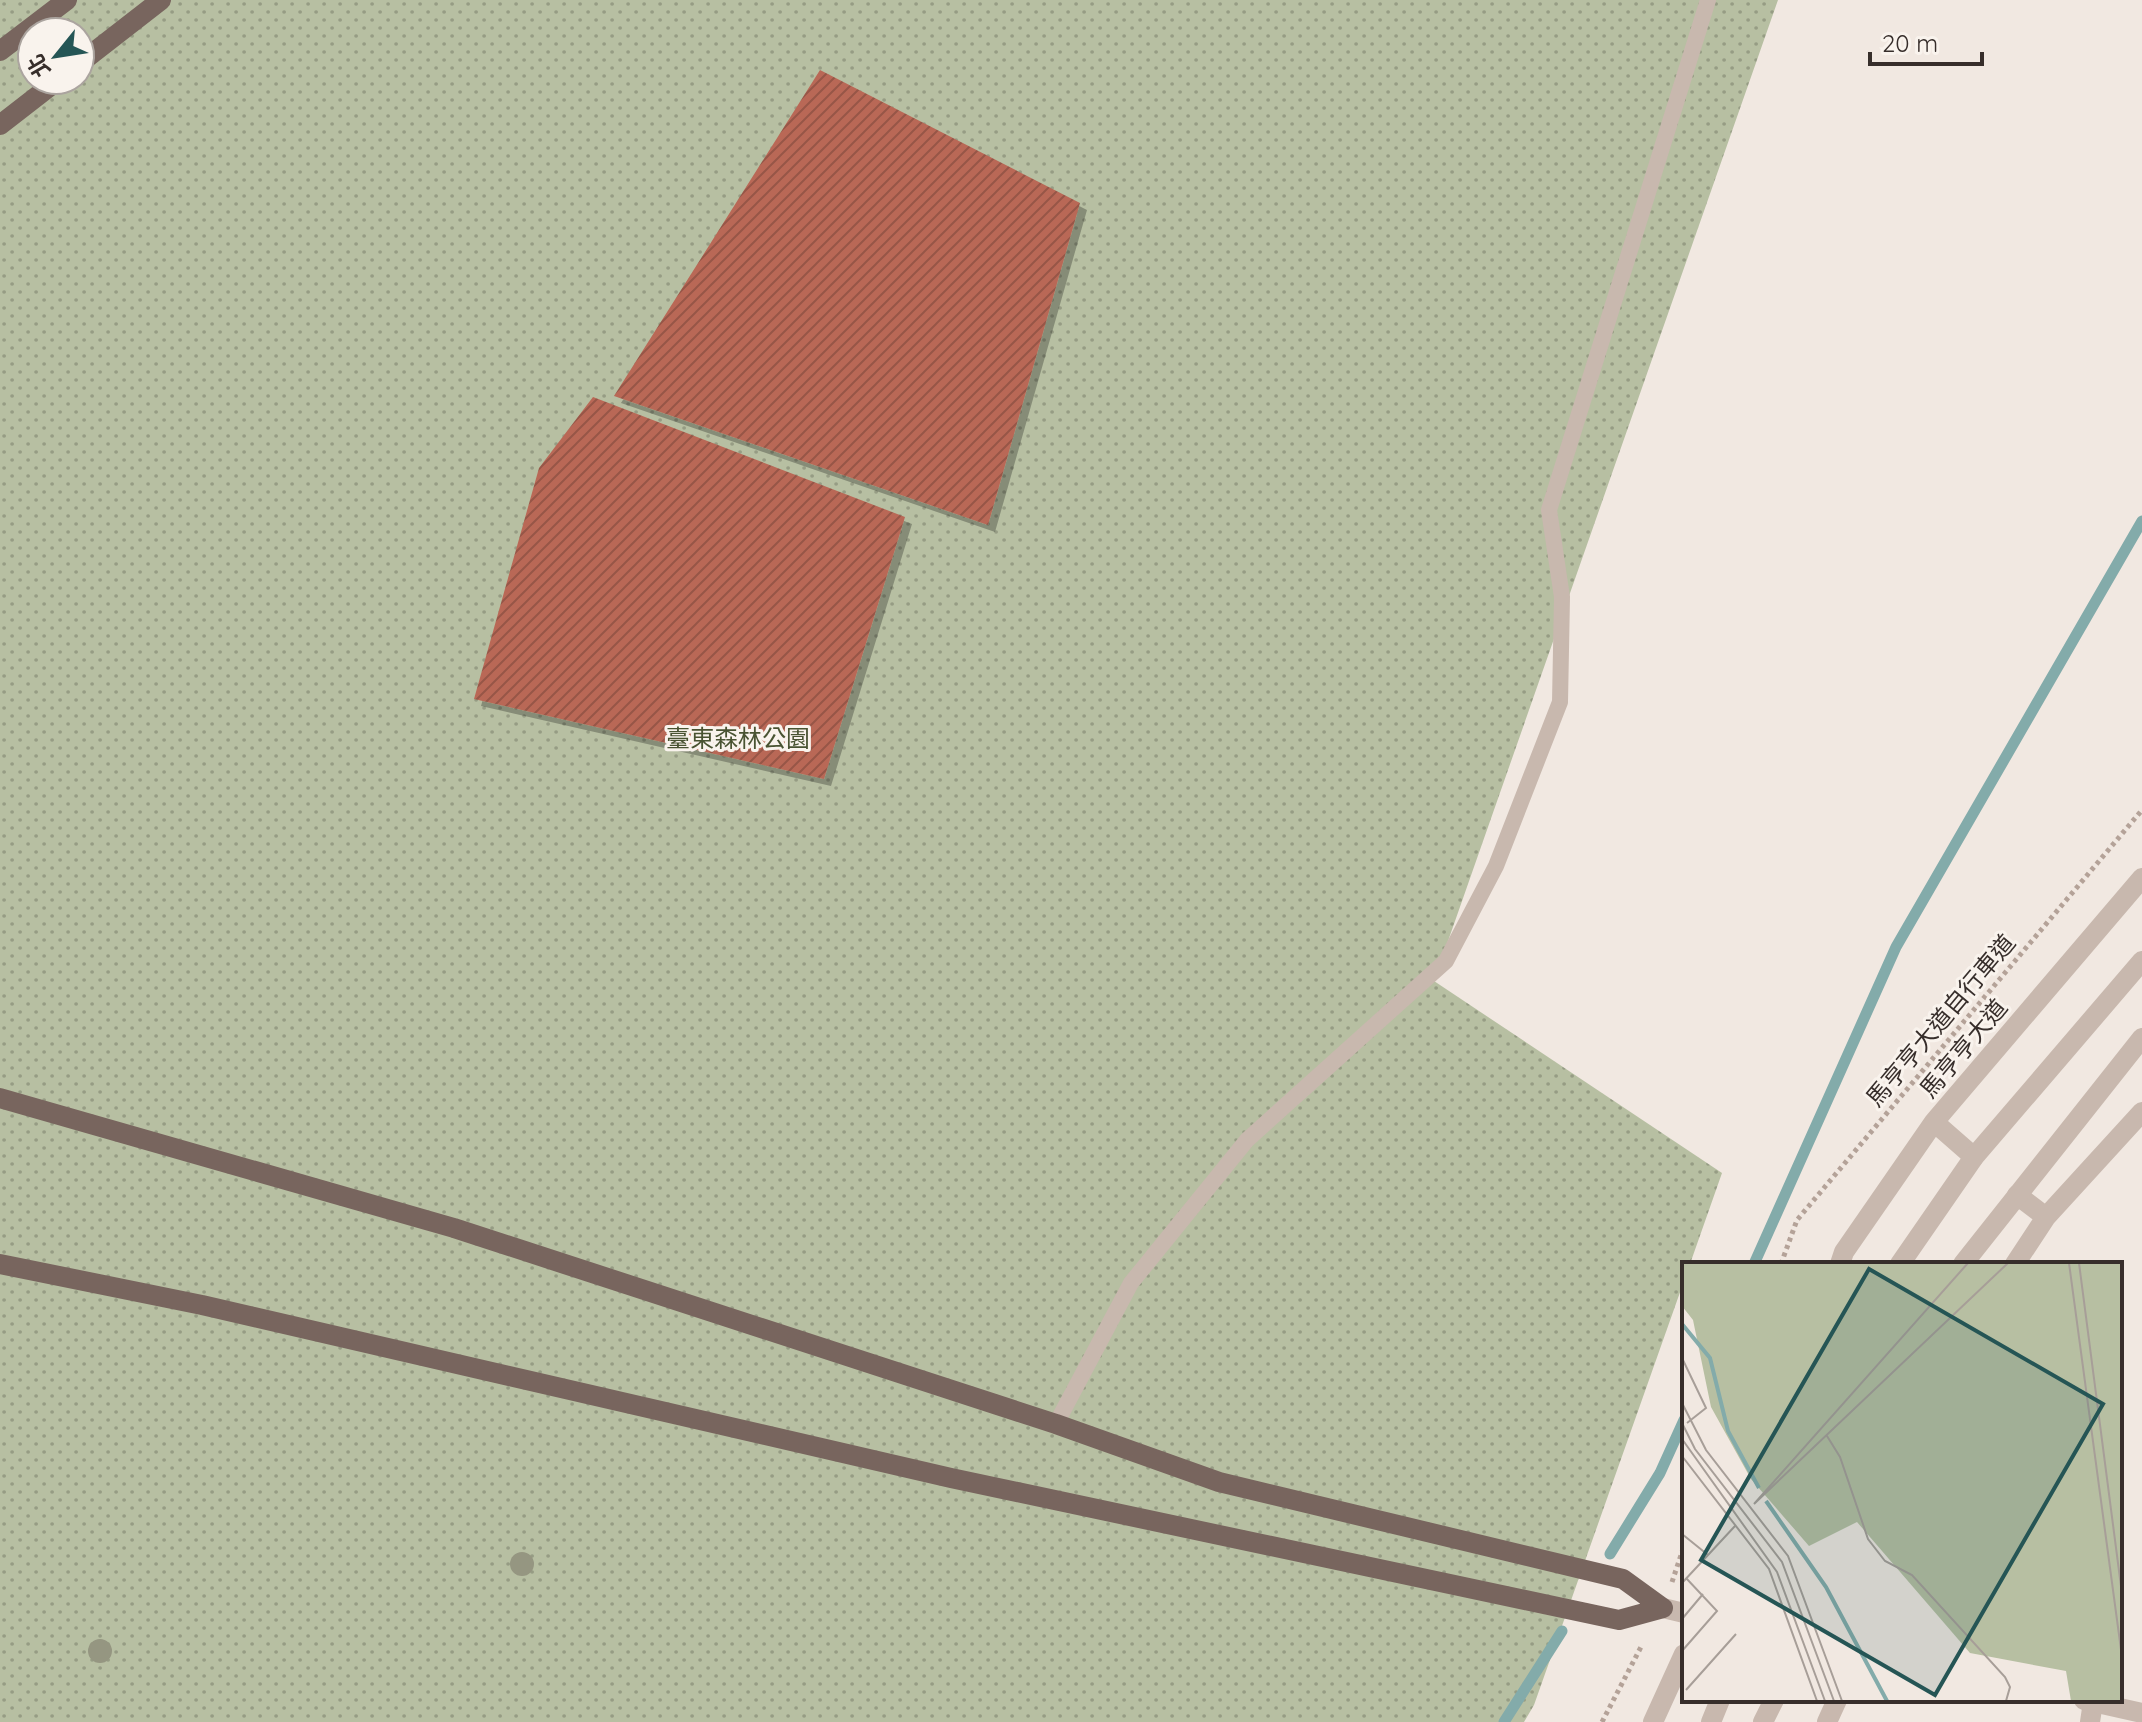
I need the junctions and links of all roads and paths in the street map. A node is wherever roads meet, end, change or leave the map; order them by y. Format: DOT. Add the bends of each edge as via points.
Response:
graph roads {
  1 [pos="67,0"];
  2 [pos="161,0"];
  3 [pos="1708,0"];
  4 [pos="0,51"];
  5 [pos="96,51"];
  6 [pos="37,96"];
  7 [pos="0,125"];
  8 [pos="2142,810"];
  9 [pos="2142,878"];
  10 [pos="2142,961"];
  11 [pos="2142,1038"];
  12 [pos="0,1098"];
  13 [pos="2142,1112"];
  14 [pos="1934,1122"];
  15 [pos="1974,1157"];
  16 [pos="2017,1195"];
  17 [pos="2046,1217"];
  18 [pos="1782,1262"];
  19 [pos="1841,1262"];
  20 [pos="1901,1262"];
  21 [pos="1965,1262"];
  22 [pos="2016,1262"];
  23 [pos="0,1264"];
  24 [pos="1056,1424"];
  25 [pos="1663,1608"];
  26 [pos="1682,1613"];
  27 [pos="1682,1658"];
  28 [pos="1719,1702"];
  29 [pos="1773,1702"];
  30 [pos="1836,1702"];
  31 [pos="2089,1708"];
  32 [pos="2142,1713"];
  33 [pos="1602,1722"];
  34 [pos="1653,1722"];
  35 [pos="1711,1722"];
  36 [pos="1763,1722"];
  37 [pos="1827,1722"];
  1 -- 4 [label="main road"];
  2 -- 5 [label="main road"];
  3 -- 24 [label="lane" via="1549,510 1562,597 1560,702 1496,866 1446,961 1247,1140 1131,1283"];
  6 -- 7 [label="main road"];
  8 -- 18 [label="path, 馬亨亨大道自行車道" via="1797,1220"];
  9 -- 14 [label="street, 馬亨亨大道"];
  10 -- 15 [label="street"];
  11 -- 16 [label="street"];
  12 -- 24 [label="main road" via="454,1228"];
  13 -- 17 [label="street"];
  14 -- 15 [label="street"];
  14 -- 19 [label="street, 馬亨亨大道"];
  15 -- 20 [label="street"];
  16 -- 17 [label="street"];
  16 -- 21 [label="street"];
  17 -- 22 [label="street"];
  23 -- 25 [label="main road" via="202,1305 951,1478 1619,1620"];
  24 -- 25 [label="main road" via="1219,1482 1623,1579"];
  25 -- 26 [label="street"];
  25 -- 33 [label="path"];
  27 -- 34 [label="street"];
  28 -- 35 [label="street"];
  29 -- 36 [label="street"];
  30 -- 37 [label="street"];
  31 -- 32 [label="street"];
}
